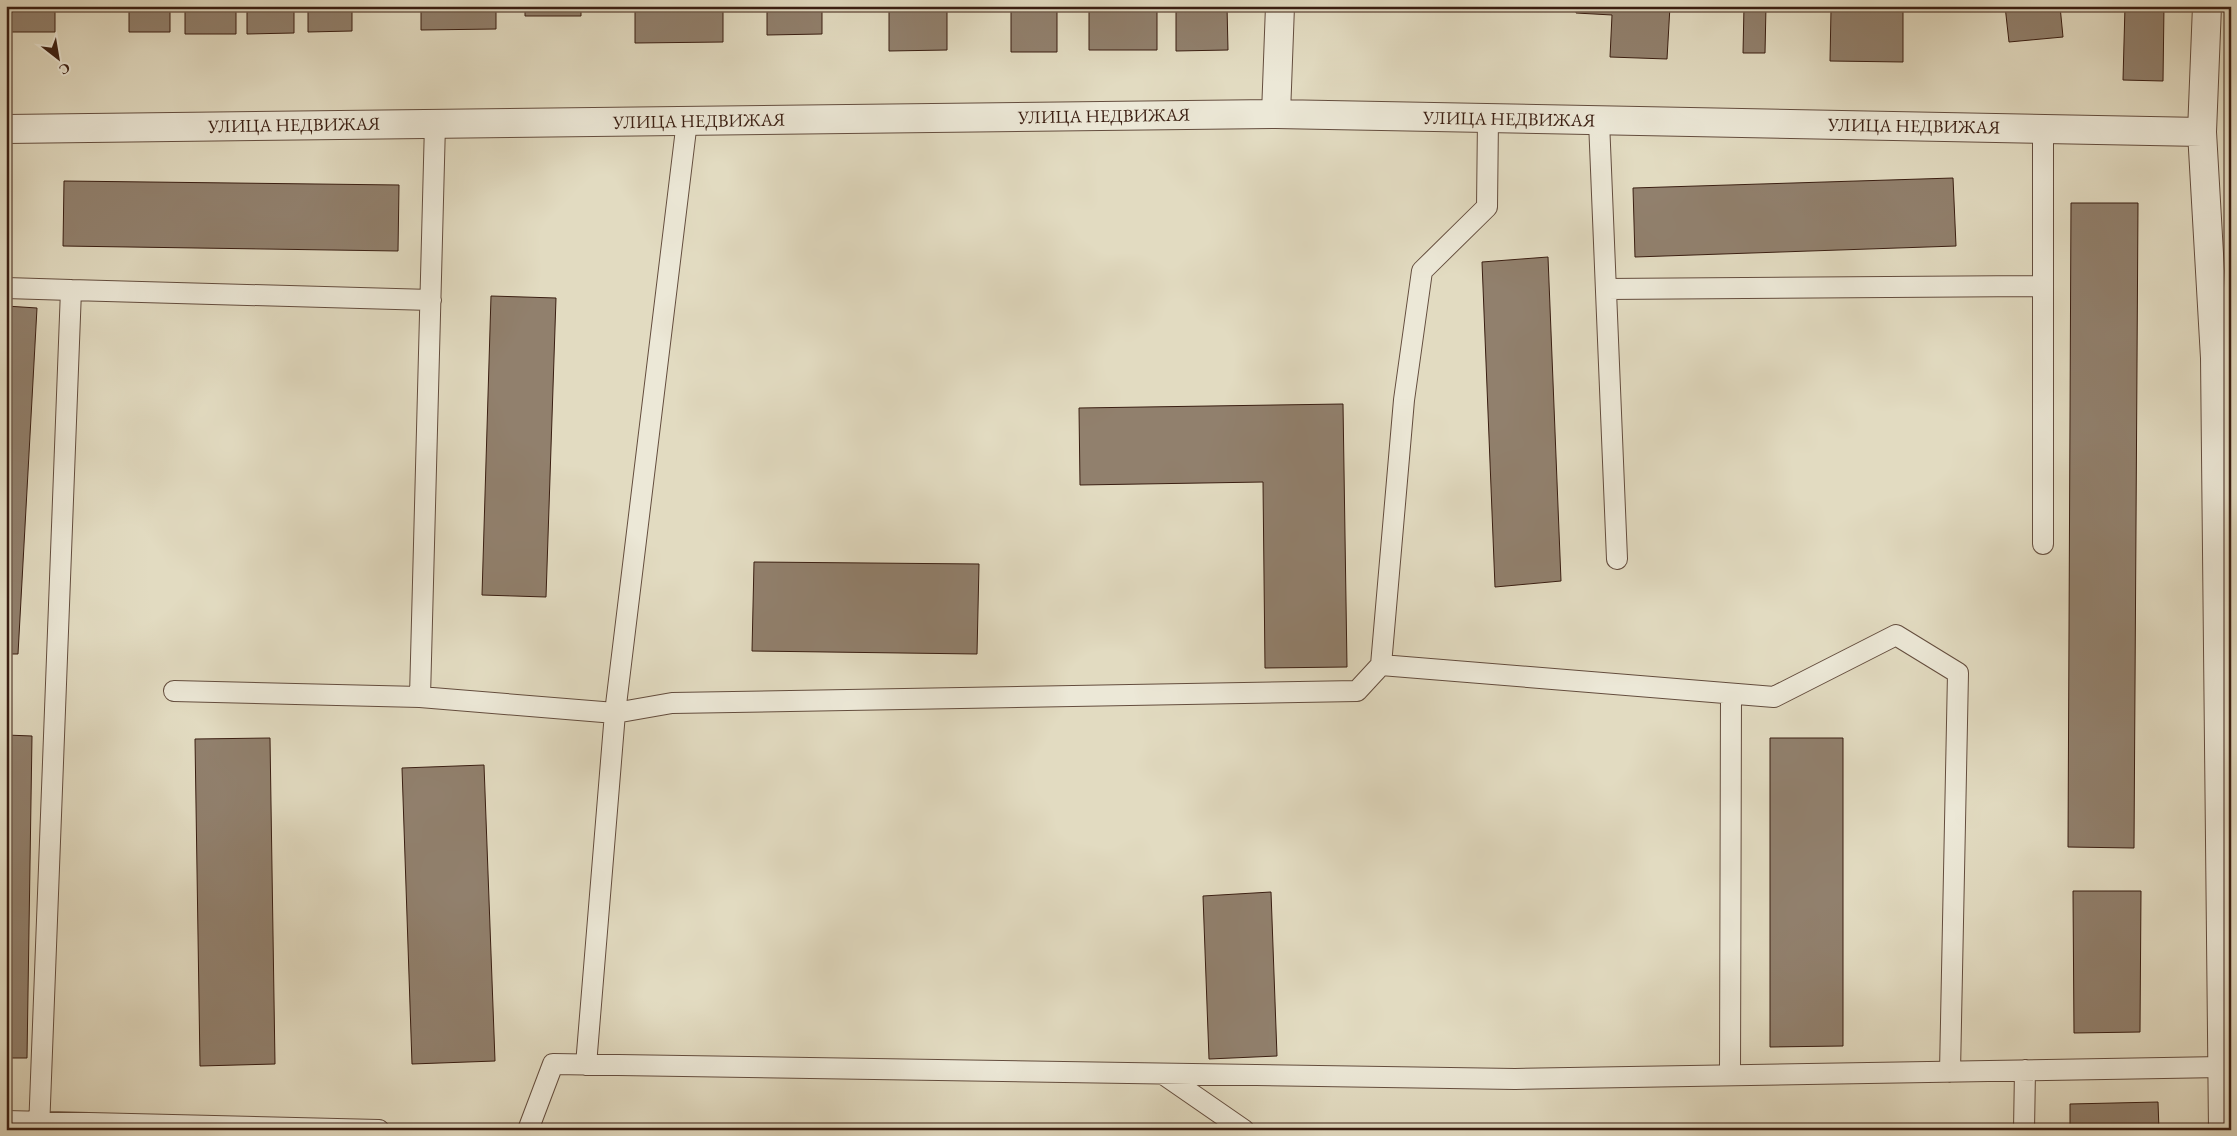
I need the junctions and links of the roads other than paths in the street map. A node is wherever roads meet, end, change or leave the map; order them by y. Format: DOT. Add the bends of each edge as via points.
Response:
graph roads {
  1 [pos="1280,6"];
  2 [pos="2206,6"];
  3 [pos="1276,114"];
  4 [pos="1488,118"];
  5 [pos="687,121"];
  6 [pos="1599,121"];
  7 [pos="436,124"];
  8 [pos="6,129"];
  9 [pos="2043,129"];
  10 [pos="2202,132"];
  11 [pos="2043,286"];
  12 [pos="6,288"];
  13 [pos="1606,289"];
  14 [pos="71,290"];
  15 [pos="431,300"];
  16 [pos="2223,358"];
  17 [pos="2043,544"];
  18 [pos="1618,560"];
  19 [pos="2224,578"];
  20 [pos="1381,665"];
  21 [pos="174,691"];
  22 [pos="1731,694"];
  23 [pos="420,697"];
  24 [pos="615,712"];
  25 [pos="2225,782"];
  26 [pos="586,1065"];
  27 [pos="2222,1067"];
  28 [pos="2025,1070"];
  29 [pos="1950,1072"];
  30 [pos="1163,1074"];
  31 [pos="1730,1075"];
  32 [pos="6,1121"];
  33 [pos="39,1126"];
  34 [pos="210,1128"];
  35 [pos="379,1130"];
  36 [pos="528,1130"];
  37 [pos="1244,1130"];
  38 [pos="2024,1130"];
  39 [pos="2223,1130"];
  1 -- 3 [label="street"];
  2 -- 10 [label="street"];
  3 -- 4 [label="street, УЛИЦА НЕДВИЖАЯ"];
  3 -- 5 [label="street, УЛИЦА НЕДВИЖАЯ"];
  4 -- 6 [label="street, УЛИЦА НЕДВИЖАЯ"];
  4 -- 20 [label="lane" via="1487,207 1422,271 1404,400"];
  5 -- 7 [label="street, УЛИЦА НЕДВИЖАЯ"];
  5 -- 24 [label="lane"];
  6 -- 9 [label="street, УЛИЦА НЕДВИЖАЯ"];
  6 -- 13 [label="lane"];
  7 -- 8 [label="street, УЛИЦА НЕДВИЖАЯ"];
  7 -- 15 [label="lane"];
  9 -- 10 [label="street, УЛИЦА НЕДВИЖАЯ"];
  9 -- 11 [label="lane"];
  10 -- 16 [label="street"];
  11 -- 13 [label="lane"];
  11 -- 17 [label="lane"];
  12 -- 14 [label="lane"];
  13 -- 18 [label="lane"];
  14 -- 15 [label="lane"];
  14 -- 33 [label="lane"];
  15 -- 23 [label="lane"];
  16 -- 19 [label="street"];
  19 -- 25 [label="street"];
  20 -- 22 [label="lane"];
  20 -- 24 [label="lane" via="1357,690 672,703"];
  21 -- 23 [label="lane"];
  22 -- 29 [label="lane" via="1774,697 1896,635 1958,673"];
  22 -- 31 [label="lane"];
  23 -- 24 [label="lane"];
  24 -- 26 [label="lane"];
  25 -- 27 [label="street"];
  26 -- 30 [label="lane"];
  26 -- 36 [label="lane" via="553,1064"];
  27 -- 28 [label="lane"];
  27 -- 39 [label="street"];
  28 -- 29 [label="lane"];
  28 -- 38 [label="lane"];
  29 -- 31 [label="lane"];
  30 -- 31 [label="lane" via="1515,1079"];
  30 -- 37 [label="lane"];
  32 -- 33 [label="lane"];
  33 -- 34 [label="lane"];
  34 -- 35 [label="lane"];
}
